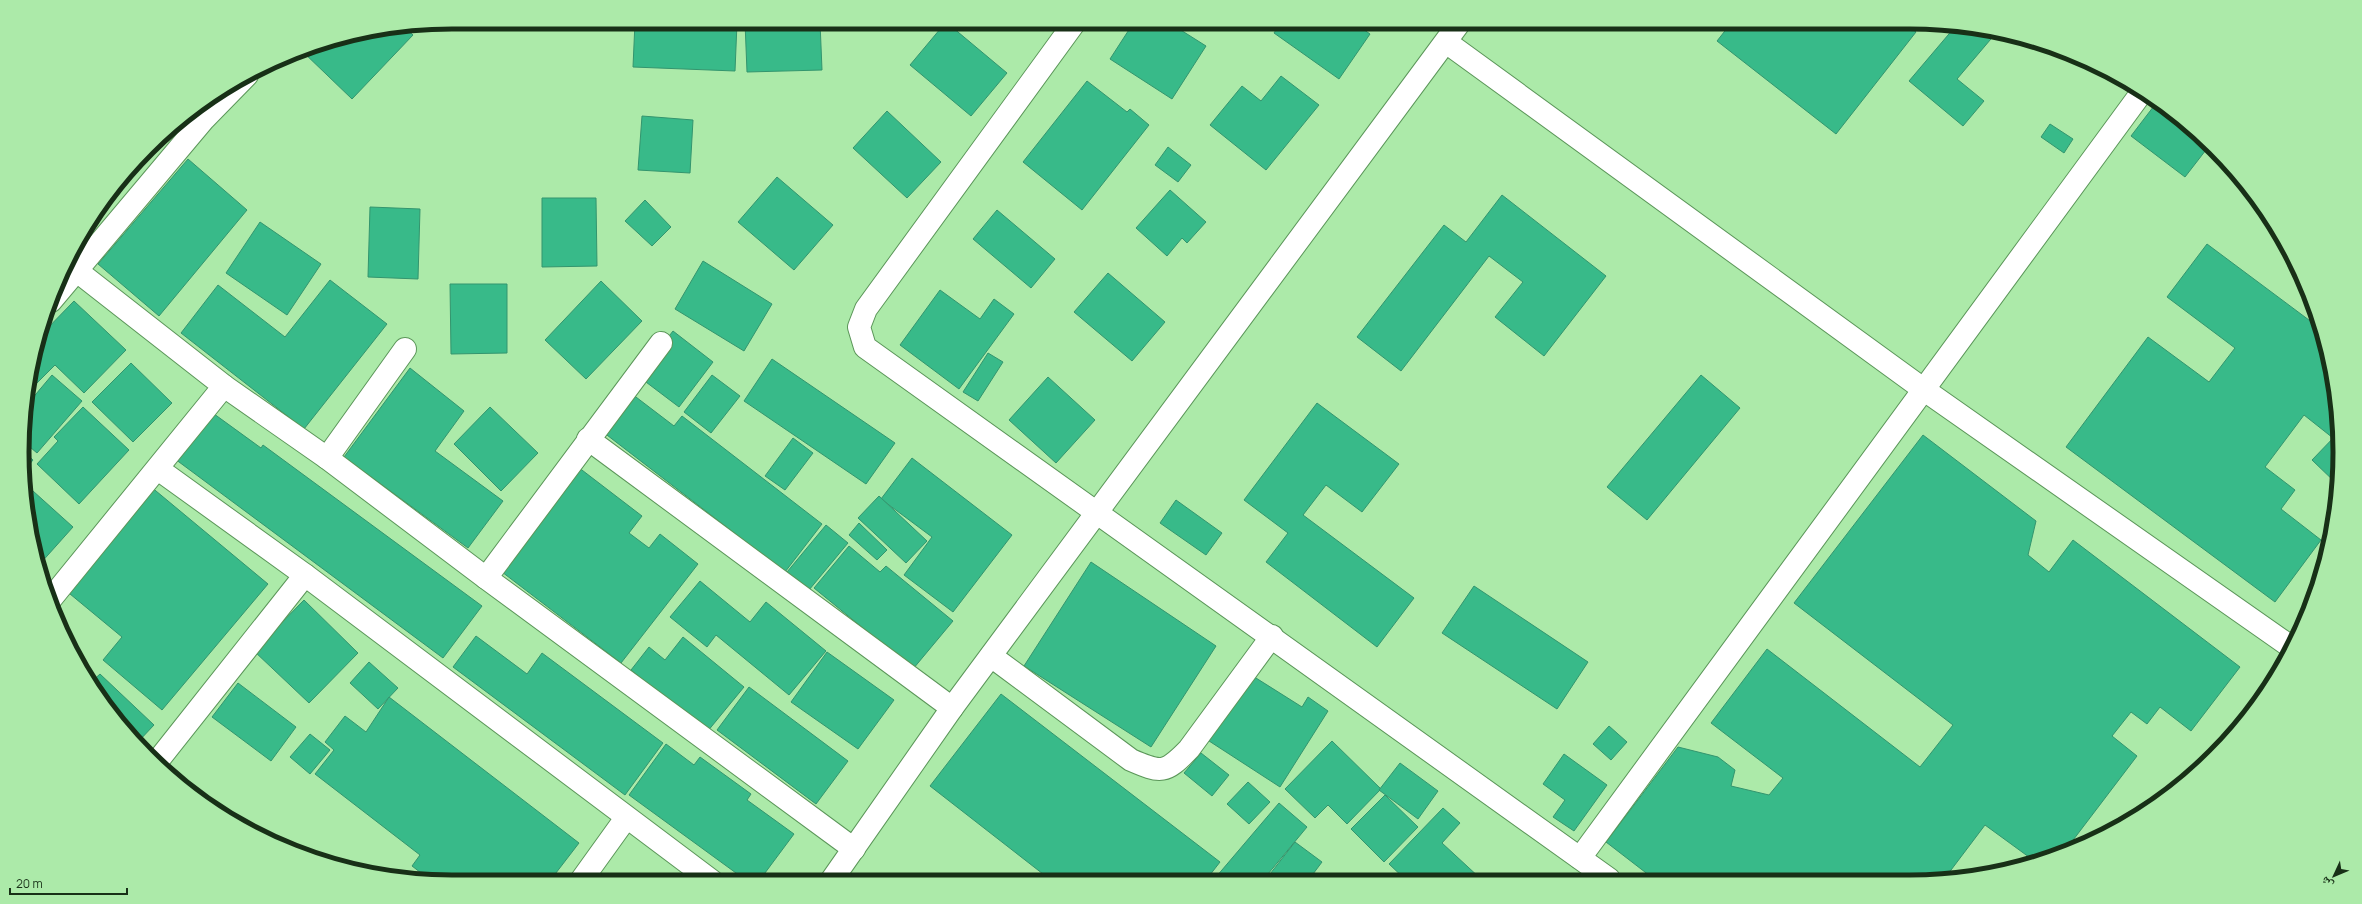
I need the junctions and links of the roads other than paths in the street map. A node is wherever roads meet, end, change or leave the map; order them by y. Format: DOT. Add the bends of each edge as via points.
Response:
graph roads {
  1 [pos="1070,29"];
  2 [pos="1455,29"];
  3 [pos="1446,42"];
  4 [pos="2139,96"];
  5 [pos="212,104"];
  6 [pos="199,114"];
  7 [pos="77,271"];
  8 [pos="62,289"];
  9 [pos="661,343"];
  10 [pos="405,349"];
  11 [pos="224,386"];
  12 [pos="1923,389"];
  13 [pos="588,439"];
  14 [pos="327,458"];
  15 [pos="158,469"];
  16 [pos="1096,514"];
  17 [pos="305,575"];
  18 [pos="486,578"];
  19 [pos="54,595"];
  20 [pos="1272,636"];
  21 [pos="2286,644"];
  22 [pos="991,656"];
  23 [pos="952,708"];
  24 [pos="160,758"];
  25 [pos="626,818"];
  26 [pos="854,849"];
  27 [pos="1580,858"];
  28 [pos="585,875"];
  29 [pos="704,875"];
  30 [pos="835,875"];
  31 [pos="1603,875"];
  1 -- 16 [label="street" via="866,309 859,327 865,347"];
  2 -- 3 [label="street"];
  3 -- 12 [label="street"];
  3 -- 16 [label="street"];
  4 -- 12 [label="street"];
  5 -- 6 [label="street"];
  6 -- 7 [label="street"];
  7 -- 8 [label="street"];
  7 -- 11 [label="street"];
  9 -- 13 [label="street"];
  10 -- 14 [label="street"];
  11 -- 14 [label="street"];
  11 -- 15 [label="street"];
  12 -- 21 [label="street"];
  12 -- 27 [label="street"];
  13 -- 18 [label="street"];
  13 -- 23 [label="street"];
  14 -- 18 [label="street"];
  15 -- 17 [label="street"];
  15 -- 19 [label="street"];
  16 -- 20 [label="street"];
  16 -- 22 [label="street"];
  17 -- 24 [label="street"];
  17 -- 25 [label="street"];
  18 -- 26 [label="street"];
  20 -- 22 [label="street" via="1189,750 1176,763 1162,770 1149,768 1131,760"];
  20 -- 27 [label="street"];
  22 -- 23 [label="street"];
  23 -- 26 [label="street"];
  25 -- 28 [label="street"];
  25 -- 29 [label="street"];
  26 -- 30 [label="street"];
  27 -- 31 [label="street"];
}
